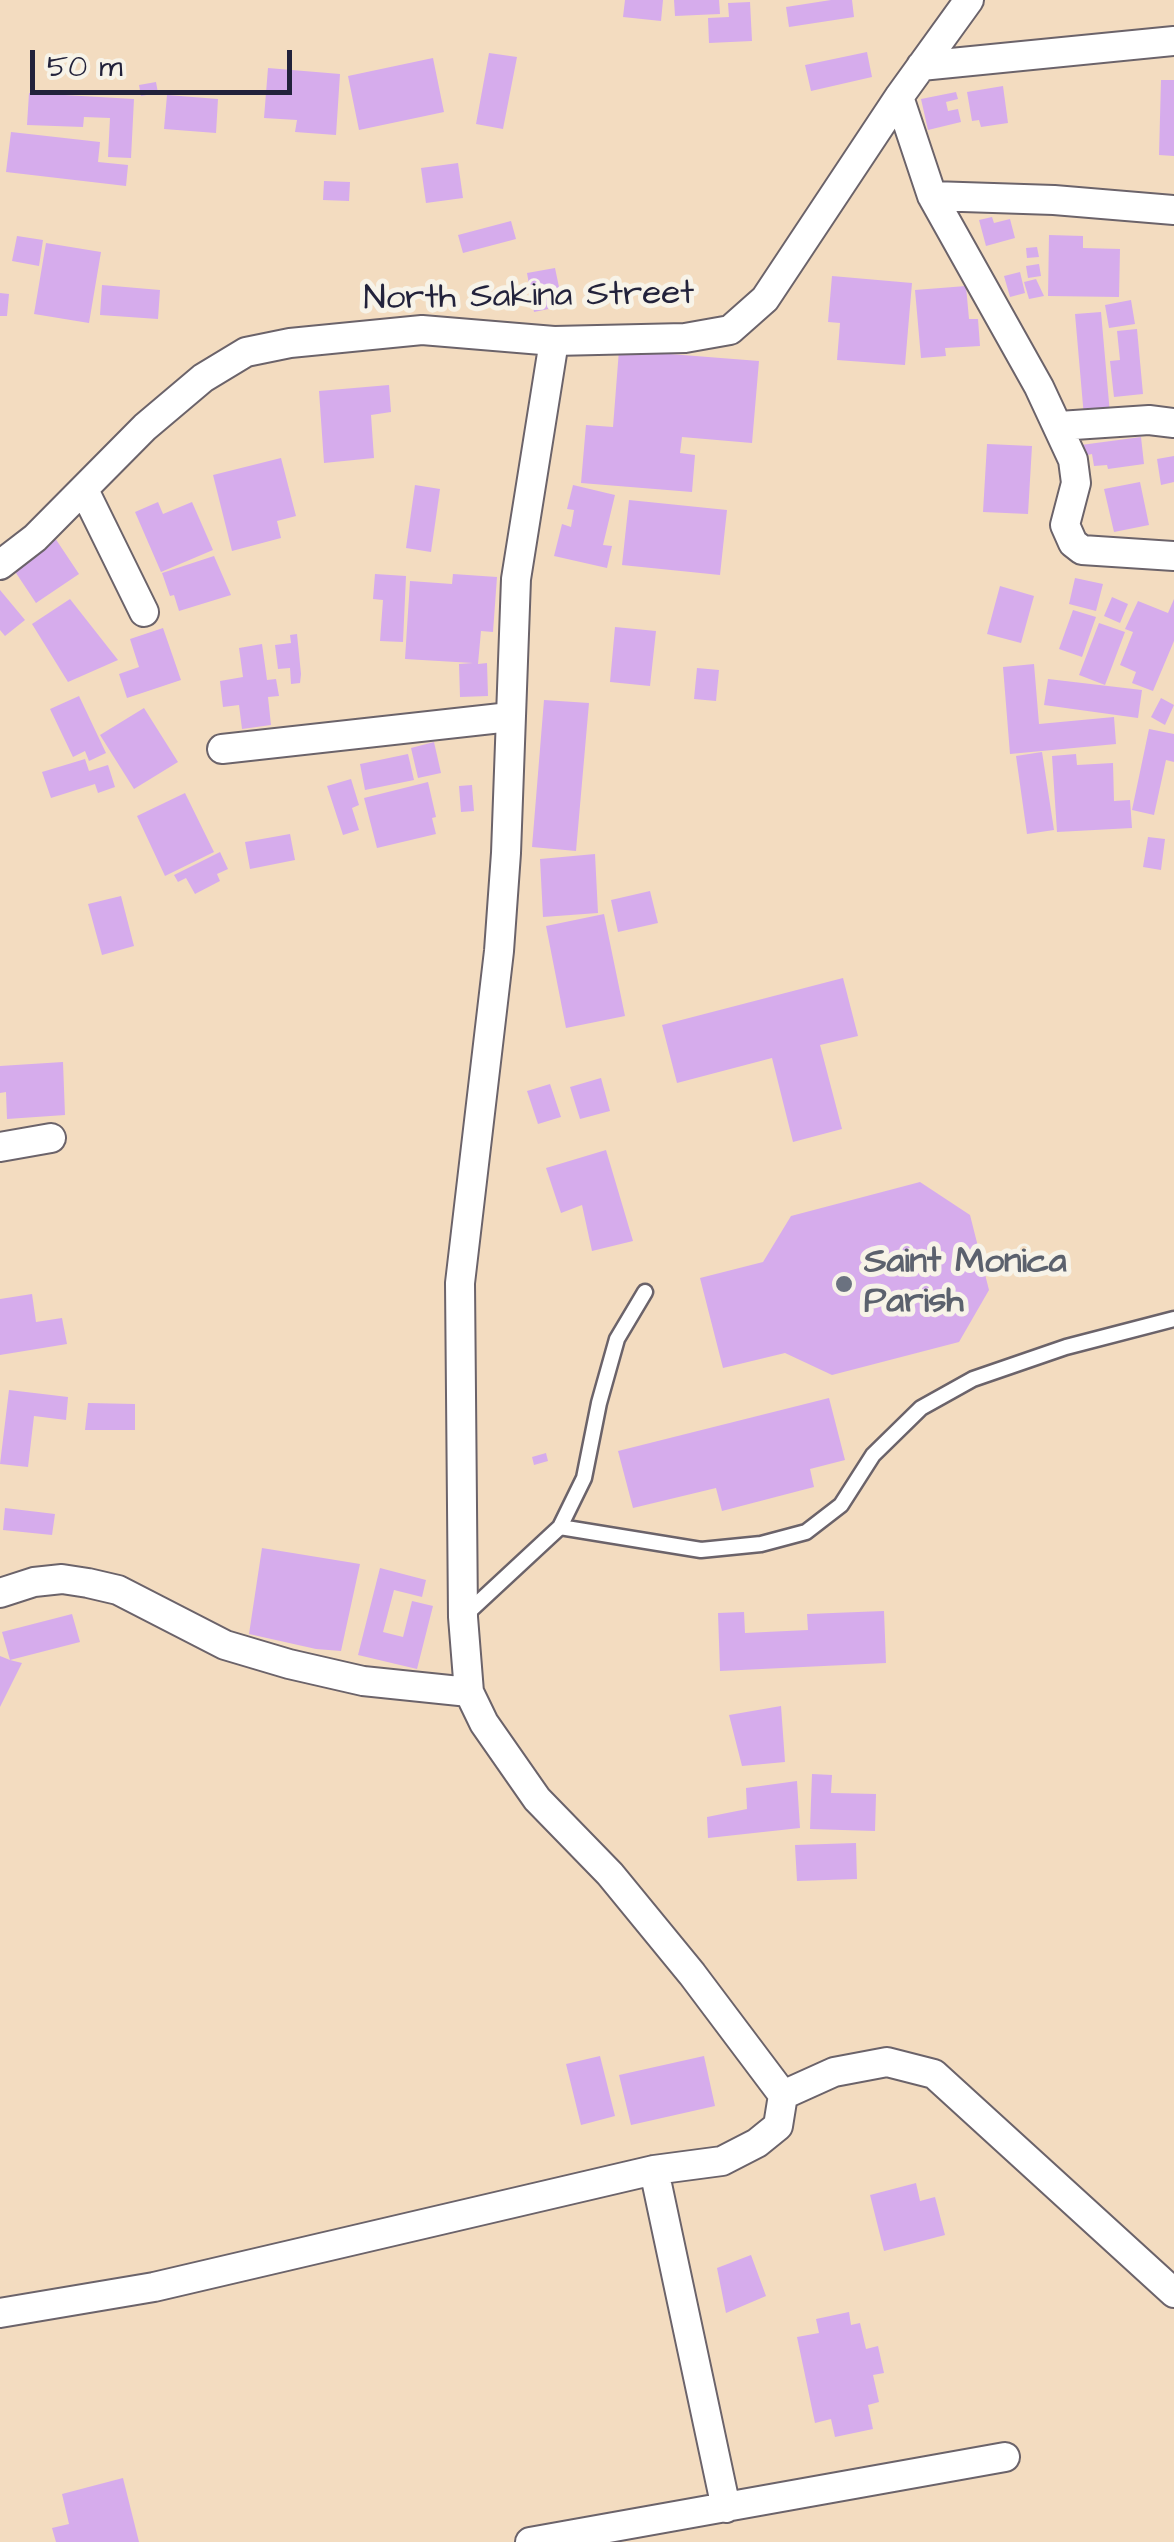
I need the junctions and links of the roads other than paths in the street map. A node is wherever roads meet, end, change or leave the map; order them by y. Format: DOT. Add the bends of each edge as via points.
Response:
graph roads {
  1 [pos="970,0"];
  2 [pos="1174,41"];
  3 [pos="922,66"];
  4 [pos="899,97"];
  5 [pos="932,196"];
  6 [pos="1174,210"];
  7 [pos="554,341"];
  8 [pos="1174,423"];
  9 [pos="1058,426"];
  10 [pos="84,490"];
  11 [pos="1174,556"];
  12 [pos="0,565"];
  13 [pos="144,612"];
  14 [pos="510,717"];
  15 [pos="222,750"];
  16 [pos="51,1138"];
  17 [pos="0,1147"];
  18 [pos="645,1292"];
  19 [pos="1174,1319"];
  20 [pos="560,1526"];
  21 [pos="0,1593"];
  22 [pos="463,1617"];
  23 [pos="469,1692"];
  24 [pos="783,2095"];
  25 [pos="654,2170"];
  26 [pos="1174,2293"];
  27 [pos="0,2313"];
  28 [pos="1005,2457"];
  29 [pos="726,2508"];
  30 [pos="530,2542"];
  1 -- 3 [label="street, North Sakina Street"];
  2 -- 3 [label="street"];
  3 -- 4 [label="street, North Sakina Street"];
  4 -- 5 [label="street"];
  4 -- 7 [label="street, North Sakina Street" via="765,299 730,330 685,338"];
  5 -- 6 [label="street"];
  5 -- 9 [label="street"];
  7 -- 10 [label="street, North Sakina Street" via="422,330 246,352 145,427"];
  7 -- 14 [label="street" via="516,579"];
  8 -- 9 [label="street"];
  9 -- 11 [label="street" via="1076,483 1064,525 1073,543 1082,550"];
  10 -- 12 [label="street, North Sakina Street"];
  10 -- 13 [label="street"];
  14 -- 15 [label="street"];
  14 -- 22 [label="street" via="499,950 460,1282"];
  16 -- 17 [label="street"];
  18 -- 20 [label="lane" via="618,1339 584,1478"];
  19 -- 20 [label="lane" via="974,1379 921,1408 874,1455 842,1505 806,1532 701,1550"];
  20 -- 22 [label="lane"];
  21 -- 23 [label="street" via="34,1582 88,1583 118,1590 225,1645 289,1664"];
  22 -- 23 [label="street"];
  23 -- 24 [label="street" via="537,1799 610,1874"];
  24 -- 25 [label="street" via="778,2126 757,2143 722,2161"];
  24 -- 26 [label="street" via="834,2072 887,2062 934,2074"];
  25 -- 27 [label="street" via="154,2287"];
  25 -- 29 [label="street"];
  28 -- 29 [label="street"];
  29 -- 30 [label="street"];
}
